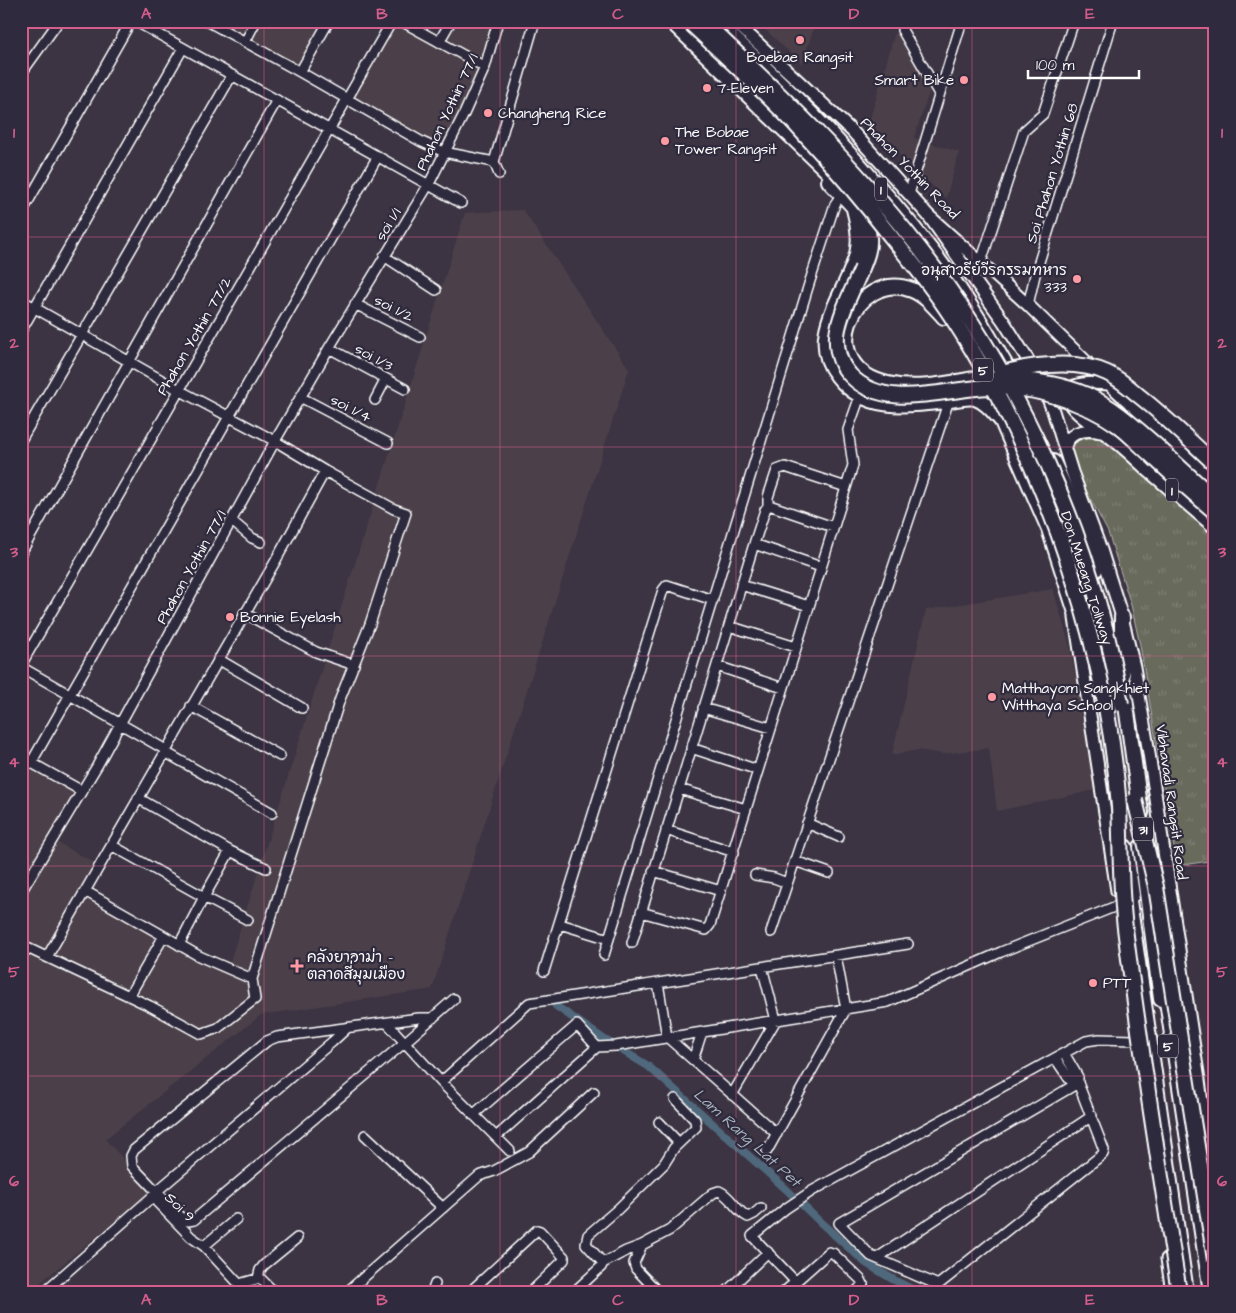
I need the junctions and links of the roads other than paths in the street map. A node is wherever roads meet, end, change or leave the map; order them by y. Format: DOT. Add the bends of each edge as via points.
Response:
graph roads {
  1 [pos="60,21"];
  2 [pos="131,21"];
  3 [pos="135,21"];
  4 [pos="207,21"];
  5 [pos="256,21"];
  6 [pos="328,21"];
  7 [pos="392,21"];
  8 [pos="401,21"];
  9 [pos="450,21"];
  10 [pos="498,21"];
  11 [pos="536,21"];
  12 [pos="671,21"];
  13 [pos="688,21"];
  14 [pos="703,21"];
  15 [pos="715,21"];
  16 [pos="734,21"];
  17 [pos="904,21"];
  18 [pos="962,21"];
  19 [pos="1074,21"];
  20 [pos="1113,21"];
  21 [pos="245,42"];
  22 [pos="439,42"];
  23 [pos="183,48"];
  24 [pos="485,67"];
  25 [pos="300,72"];
  26 [pos="21,74"];
  27 [pos="232,75"];
  28 [pos="939,94"];
  29 [pos="347,99"];
  30 [pos="277,100"];
  31 [pos="329,129"];
  32 [pos="444,152"];
  33 [pos="378,156"];
  34 [pos="816,160"];
  35 [pos="494,162"];
  36 [pos="499,174"];
  37 [pos="429,184"];
  38 [pos="909,194"];
  39 [pos="841,195"];
  40 [pos="461,203"];
  41 [pos="854,209"];
  42 [pos="21,214"];
  43 [pos="928,215"];
  44 [pos="384,256"];
  45 [pos="981,262"];
  46 [pos="436,290"];
  47 [pos="21,300"];
  48 [pos="355,304"];
  49 [pos="1028,305"];
  50 [pos="35,307"];
  51 [pos="944,316"];
  52 [pos="21,331"];
  53 [pos="82,333"];
  54 [pos="420,337"];
  55 [pos="329,348"];
  56 [pos="131,361"];
  57 [pos="979,378"];
  58 [pos="386,380"];
  59 [pos="1015,382"];
  60 [pos="1109,384"];
  61 [pos="405,389"];
  62 [pos="179,390"];
  63 [pos="860,396"];
  64 [pos="302,398"];
  65 [pos="375,400"];
  66 [pos="949,400"];
  67 [pos="229,416"];
  68 [pos="1005,425"];
  69 [pos="1105,433"];
  70 [pos="21,440"];
  71 [pos="275,441"];
  72 [pos="388,443"];
  73 [pos="1065,446"];
  74 [pos="1215,464"];
  75 [pos="325,471"];
  76 [pos="1215,482"];
  77 [pos="846,487"];
  78 [pos="1215,499"];
  79 [pos="768,506"];
  80 [pos="1215,512"];
  81 [pos="232,521"];
  82 [pos="833,527"];
  83 [pos="1215,528"];
  84 [pos="261,542"];
  85 [pos="754,544"];
  86 [pos="21,554"];
  87 [pos="821,567"];
  88 [pos="741,585"];
  89 [pos="1072,598"];
  90 [pos="713,600"];
  91 [pos="809,606"];
  92 [pos="244,613"];
  93 [pos="1122,618"];
  94 [pos="729,626"];
  95 [pos="796,647"];
  96 [pos="218,659"];
  97 [pos="354,665"];
  98 [pos="21,666"];
  99 [pos="717,666"];
  100 [pos="1122,678"];
  101 [pos="784,688"];
  102 [pos="71,695"];
  103 [pos="192,706"];
  104 [pos="302,708"];
  105 [pos="704,708"];
  106 [pos="120,724"];
  107 [pos="771,728"];
  108 [pos="691,748"];
  109 [pos="166,751"];
  110 [pos="280,756"];
  111 [pos="21,757"];
  112 [pos="32,763"];
  113 [pos="758,770"];
  114 [pos="679,789"];
  115 [pos="82,791"];
  116 [pos="138,798"];
  117 [pos="1135,800"];
  118 [pos="1119,804"];
  119 [pos="746,809"];
  120 [pos="272,813"];
  121 [pos="807,824"];
  122 [pos="666,830"];
  123 [pos="839,837"];
  124 [pos="111,845"];
  125 [pos="230,851"];
  126 [pos="734,852"];
  127 [pos="795,861"];
  128 [pos="266,868"];
  129 [pos="654,871"];
  130 [pos="828,873"];
  131 [pos="755,874"];
  132 [pos="787,883"];
  133 [pos="1116,890"];
  134 [pos="85,891"];
  135 [pos="721,891"];
  136 [pos="21,892"];
  137 [pos="204,897"];
  138 [pos="1119,905"];
  139 [pos="641,912"];
  140 [pos="248,920"];
  141 [pos="1132,923"];
  142 [pos="560,924"];
  143 [pos="771,932"];
  144 [pos="164,936"];
  145 [pos="609,939"];
  146 [pos="632,943"];
  147 [pos="908,944"];
  148 [pos="21,945"];
  149 [pos="179,945"];
  150 [pos="604,955"];
  151 [pos="47,956"];
  152 [pos="836,956"];
  153 [pos="762,967"];
  154 [pos="544,971"];
  155 [pos="252,980"];
  156 [pos="658,983"];
  157 [pos="129,996"];
  158 [pos="454,999"];
  159 [pos="846,1009"];
  160 [pos="433,1018"];
  161 [pos="776,1020"];
  162 [pos="387,1023"];
  163 [pos="346,1029"];
  164 [pos="702,1032"];
  165 [pos="667,1037"];
  166 [pos="1134,1040"];
  167 [pos="404,1043"];
  168 [pos="597,1047"];
  169 [pos="1064,1053"];
  170 [pos="1056,1058"];
  171 [pos="693,1060"];
  172 [pos="441,1082"];
  173 [pos="1078,1083"];
  174 [pos="594,1092"];
  175 [pos="732,1094"];
  176 [pos="675,1099"];
  177 [pos="1202,1105"];
  178 [pos="1215,1108"];
  179 [pos="473,1114"];
  180 [pos="1092,1116"];
  181 [pos="659,1122"];
  182 [pos="1210,1131"];
  183 [pos="777,1134"];
  184 [pos="365,1135"];
  185 [pos="496,1137"];
  186 [pos="679,1144"];
  187 [pos="510,1151"];
  188 [pos="767,1151"];
  189 [pos="157,1191"];
  190 [pos="1215,1201"];
  191 [pos="443,1208"];
  192 [pos="760,1208"];
  193 [pos="236,1219"];
  194 [pos="297,1238"];
  195 [pos="642,1245"];
  196 [pos="204,1246"];
  197 [pos="768,1252"];
  198 [pos="877,1258"];
  199 [pos="1215,1260"];
  200 [pos="603,1263"];
  201 [pos="258,1278"];
  202 [pos="795,1281"];
  203 [pos="44,1292"];
  204 [pos="274,1292"];
  205 [pos="347,1292"];
  206 [pos="472,1292"];
  207 [pos="531,1292"];
  208 [pos="574,1292"];
  209 [pos="658,1292"];
  210 [pos="726,1292"];
  211 [pos="784,1292"];
  212 [pos="856,1292"];
  213 [pos="1172,1292"];
  214 [pos="1179,1292"];
  215 [pos="1186,1292"];
  216 [pos="1192,1292"];
  217 [pos="1202,1292"];
  218 [pos="1210,1292"];
  1 -- 26 [label="street"];
  2 -- 42 [label="street"];
  3 -- 23 [label="street"];
  4 -- 21 [label="street"];
  5 -- 21 [label="street"];
  6 -- 25 [label="street"];
  7 -- 29 [label="street, Phahon Yothin 77/2"];
  8 -- 22 [label="street"];
  9 -- 22 [label="street"];
  10 -- 24 [label="street, Phahon Yothin 77/1"];
  11 -- 35 [label="street"];
  12 -- 34 [label="highway, 1"];
  13 -- 118 [label="highway, Don Mueang Tollway / 5, bridge" via="793,122 873,212 951,315 985,374 1039,486 1078,593 1102,687"];
  14 -- 117 [label="highway, Don Mueang Tollway / 5, bridge" via="776,90 884,205 950,290 1008,383 1055,482 1092,584 1117,681"];
  15 -- 59 [label="highway, 1" via="813,115 886,195 938,259 981,322"];
  16 -- 38 [label="main road, Phahon Yothin Road / 1" via="852,131"];
  17 -- 28 [label="street" via="902,30"];
  18 -- 28 [label="street"];
  19 -- 45 [label="street" via="1043,114 1024,131"];
  20 -- 49 [label="street, Soi Phahon Yothin 68"];
  21 -- 25 [label="street"];
  22 -- 24 [label="street"];
  23 -- 27 [label="street"];
  23 -- 50 [label="street"];
  24 -- 32 [label="street, Phahon Yothin 77/1"];
  25 -- 29 [label="street"];
  27 -- 30 [label="street"];
  27 -- 53 [label="street"];
  28 -- 38 [label="street"];
  29 -- 31 [label="street, Phahon Yothin 77/2"];
  29 -- 32 [label="street"];
  30 -- 31 [label="street"];
  30 -- 56 [label="street"];
  31 -- 33 [label="street"];
  31 -- 62 [label="street, Phahon Yothin 77/2"];
  32 -- 35 [label="street"];
  32 -- 37 [label="street, Phahon Yothin 77/1"];
  33 -- 37 [label="street"];
  33 -- 67 [label="street"];
  34 -- 39 [label="highway, 1"];
  34 -- 51 [label="highway, 1" via="870,213"];
  35 -- 36 [label="street"];
  37 -- 40 [label="street"];
  37 -- 44 [label="street, soi 1/1"];
  38 -- 43 [label="main road, Phahon Yothin Road / 1"];
  39 -- 41 [label="highway, 1"];
  39 -- 90 [label="street" via="835,204 812,275"];
  41 -- 63 [label="highway" via="859,233 857,254 828,323 826,345 830,366 841,381"];
  41 -- 80 [label="highway, bridge" via="865,222 868,252 837,334 838,354 844,369 855,380 873,391 886,394 916,396 997,387 1057,396 1119,426"];
  43 -- 45 [label="main road, Phahon Yothin Road / 1"];
  43 -- 73 [label="main road, Vibhavadi Rangsit Road / 31" via="1023,349 1040,380"];
  44 -- 46 [label="street, soi 1/1"];
  44 -- 48 [label="street, Phahon Yothin 77/1"];
  45 -- 49 [label="main road, Phahon Yothin Road / 1"];
  47 -- 50 [label="street"];
  48 -- 54 [label="street, soi 1/2"];
  48 -- 55 [label="street, Phahon Yothin 77/1"];
  49 -- 60 [label="main road, Phahon Yothin Road / 1"];
  50 -- 52 [label="street"];
  50 -- 53 [label="street"];
  51 -- 57 [label="highway" via="911,289 890,287 879,290 858,305 849,322 848,354 863,372 889,384 917,387"];
  51 -- 68 [label="highway, 31" via="984,382"];
  53 -- 56 [label="street"];
  53 -- 70 [label="street"];
  55 -- 58 [label="street, soi 1/3"];
  55 -- 64 [label="street, Phahon Yothin 77/1"];
  56 -- 62 [label="street"];
  56 -- 86 [label="street"];
  57 -- 74 [label="highway, bridge" via="1049,364 1075,365 1106,373 1150,404"];
  57 -- 78 [label="highway, bridge" via="1021,379 1087,395 1128,420"];
  58 -- 61 [label="street, soi 1/3"];
  58 -- 65 [label="street"];
  59 -- 100 [label="highway, 31" via="1066,488 1086,542"];
  60 -- 69 [label="main road" via="1077,385 1068,395 1072,407"];
  60 -- 76 [label="main road, Phahon Yothin Road / 1"];
  62 -- 67 [label="street"];
  62 -- 98 [label="street, Phahon Yothin 77/2"];
  63 -- 66 [label="highway" via="881,403 909,406"];
  63 -- 77 [label="street" via="848,430 853,465"];
  64 -- 71 [label="street, Phahon Yothin 77/1"];
  64 -- 72 [label="street, soi 1/4"];
  66 -- 68 [label="highway" via="974,398 981,401"];
  66 -- 121 [label="street"];
  67 -- 71 [label="street"];
  67 -- 102 [label="street"];
  68 -- 89 [label="highway, 31" via="1049,529"];
  69 -- 73 [label="main road" via="1080,432"];
  69 -- 83 [label="main road, 1"];
  71 -- 75 [label="street"];
  71 -- 81 [label="street, Phahon Yothin 77/1"];
  73 -- 93 [label="main road, Vibhavadi Rangsit Road / 31"];
  75 -- 92 [label="street"];
  75 -- 97 [label="street" via="406,513"];
  77 -- 79 [label="street" via="781,467 768,497"];
  77 -- 82 [label="street"];
  79 -- 82 [label="street"];
  79 -- 85 [label="street"];
  81 -- 84 [label="street"];
  81 -- 106 [label="street, Phahon Yothin 77/1"];
  82 -- 87 [label="street"];
  85 -- 87 [label="street"];
  85 -- 88 [label="street"];
  87 -- 91 [label="street"];
  88 -- 91 [label="street"];
  88 -- 94 [label="street"];
  89 -- 133 [label="main road, 31"];
  89 -- 141 [label="highway, 31" via="1093,667"];
  90 -- 142 [label="street" via="667,585 663,590"];
  90 -- 145 [label="street"];
  91 -- 95 [label="street"];
  92 -- 96 [label="street"];
  92 -- 97 [label="street" via="316,652"];
  93 -- 100 [label="highway"];
  93 -- 177 [label="main road, Vibhavadi Rangsit Road / 31" via="1143,712"];
  94 -- 95 [label="street"];
  94 -- 99 [label="street"];
  95 -- 101 [label="street"];
  96 -- 103 [label="street"];
  96 -- 104 [label="street"];
  97 -- 155 [label="street" via="340,699"];
  98 -- 102 [label="street"];
  99 -- 101 [label="street"];
  99 -- 105 [label="street"];
  100 -- 218 [label="highway, 31"];
  101 -- 107 [label="street"];
  102 -- 106 [label="street"];
  102 -- 112 [label="street"];
  103 -- 109 [label="street"];
  103 -- 110 [label="street"];
  105 -- 107 [label="street"];
  105 -- 108 [label="street"];
  106 -- 109 [label="street"];
  106 -- 115 [label="street, Phahon Yothin 77/1"];
  107 -- 113 [label="street"];
  108 -- 113 [label="street"];
  108 -- 114 [label="street"];
  109 -- 116 [label="street"];
  109 -- 120 [label="street"];
  111 -- 112 [label="street"];
  112 -- 115 [label="street"];
  113 -- 119 [label="street"];
  114 -- 119 [label="street"];
  114 -- 122 [label="street"];
  115 -- 136 [label="street, Phahon Yothin 77/1"];
  116 -- 124 [label="street"];
  116 -- 125 [label="street"];
  117 -- 199 [label="highway, 5, bridge" via="1156,887"];
  117 -- 217 [label="highway, Don Mueang Tollway / 5, bridge"];
  118 -- 214 [label="highway, 5, bridge" via="1124,923"];
  118 -- 216 [label="highway, Don Mueang Tollway / 5, bridge"];
  119 -- 126 [label="street"];
  121 -- 123 [label="street"];
  121 -- 127 [label="street"];
  122 -- 126 [label="street"];
  122 -- 129 [label="street"];
  124 -- 134 [label="street"];
  124 -- 137 [label="street"];
  125 -- 128 [label="street"];
  125 -- 137 [label="street"];
  126 -- 135 [label="street"];
  127 -- 130 [label="street"];
  127 -- 132 [label="street"];
  129 -- 135 [label="street"];
  129 -- 139 [label="street"];
  131 -- 132 [label="street"];
  132 -- 143 [label="street"];
  133 -- 138 [label="main road, 31"];
  133 -- 141 [label="highway"];
  134 -- 144 [label="street"];
  134 -- 151 [label="street"];
  135 -- 139 [label="street" via="706,930"];
  137 -- 140 [label="street"];
  137 -- 149 [label="street"];
  138 -- 159 [label="street" via="888,1002"];
  138 -- 166 [label="main road, 31"];
  139 -- 146 [label="street"];
  141 -- 215 [label="highway, 31"];
  142 -- 145 [label="street"];
  142 -- 154 [label="street"];
  144 -- 149 [label="street"];
  144 -- 157 [label="street"];
  145 -- 150 [label="street"];
  147 -- 152 [label="street"];
  148 -- 151 [label="street"];
  149 -- 155 [label="street"];
  151 -- 157 [label="street"];
  152 -- 153 [label="street"];
  152 -- 159 [label="street"];
  153 -- 156 [label="street"];
  153 -- 161 [label="street"];
  155 -- 157 [label="street" via="255,999 218,1028 201,1034"];
  156 -- 165 [label="street"];
  156 -- 172 [label="street" via="528,1003"];
  158 -- 160 [label="street"];
  159 -- 161 [label="street"];
  159 -- 183 [label="street"];
  160 -- 162 [label="street"];
  160 -- 167 [label="street"];
  161 -- 164 [label="street"];
  161 -- 175 [label="street"];
  162 -- 163 [label="street"];
  162 -- 167 [label="street"];
  163 -- 189 [label="street"];
  163 -- 189 [label="street" via="267,1041 134,1150 132,1166"];
  164 -- 165 [label="street"];
  164 -- 171 [label="street"];
  165 -- 168 [label="street"];
  165 -- 171 [label="street"];
  166 -- 169 [label="street" via="1086,1041"];
  166 -- 213 [label="main road, 31"];
  167 -- 172 [label="street"];
  167 -- 189 [label="street" via="194,1220 182,1218"];
  168 -- 179 [label="street" via="576,1025"];
  168 -- 185 [label="street"];
  169 -- 170 [label="street"];
  169 -- 173 [label="street" via="1078,1077"];
  170 -- 173 [label="street" via="1070,1080"];
  170 -- 197 [label="street" via="799,1199 752,1236"];
  171 -- 175 [label="street"];
  172 -- 179 [label="street"];
  173 -- 180 [label="street"];
  173 -- 198 [label="street" via="838,1223 863,1249"];
  174 -- 191 [label="street" via="528,1152 479,1176"];
  175 -- 183 [label="street"];
  176 -- 186 [label="street" via="697,1123"];
  177 -- 178 [label="street"];
  177 -- 182 [label="main road, Vibhavadi Rangsit Road / 31"];
  179 -- 185 [label="street"];
  180 -- 198 [label="street"];
  180 -- 198 [label="street" via="1103,1154 938,1285"];
  181 -- 186 [label="street"];
  182 -- 190 [label="main road, Vibhavadi Rangsit Road / 31"];
  183 -- 188 [label="street"];
  184 -- 191 [label="street"];
  185 -- 187 [label="street"];
  186 -- 200 [label="street" via="664,1164 588,1235 586,1244"];
  191 -- 205 [label="street"];
  192 -- 195 [label="street" via="748,1217 719,1190 670,1230"];
  193 -- 196 [label="street"];
  194 -- 201 [label="street" via="264,1265"];
  195 -- 200 [label="street"];
  195 -- 209 [label="street" via="634,1263 636,1269"];
  196 -- 201 [label="street, Soi 9" via="240,1284"];
  196 -- 203 [label="street, Soi 9" via="152,1197"];
  197 -- 202 [label="street"];
  197 -- 210 [label="street"];
  200 -- 208 [label="street"];
  201 -- 204 [label="street"];
  202 -- 211 [label="street"];
  202 -- 212 [label="street" via="824,1254 833,1252 861,1280 863,1284"];
  206 -- 207 [label="street" via="537,1230 564,1260"];
}
